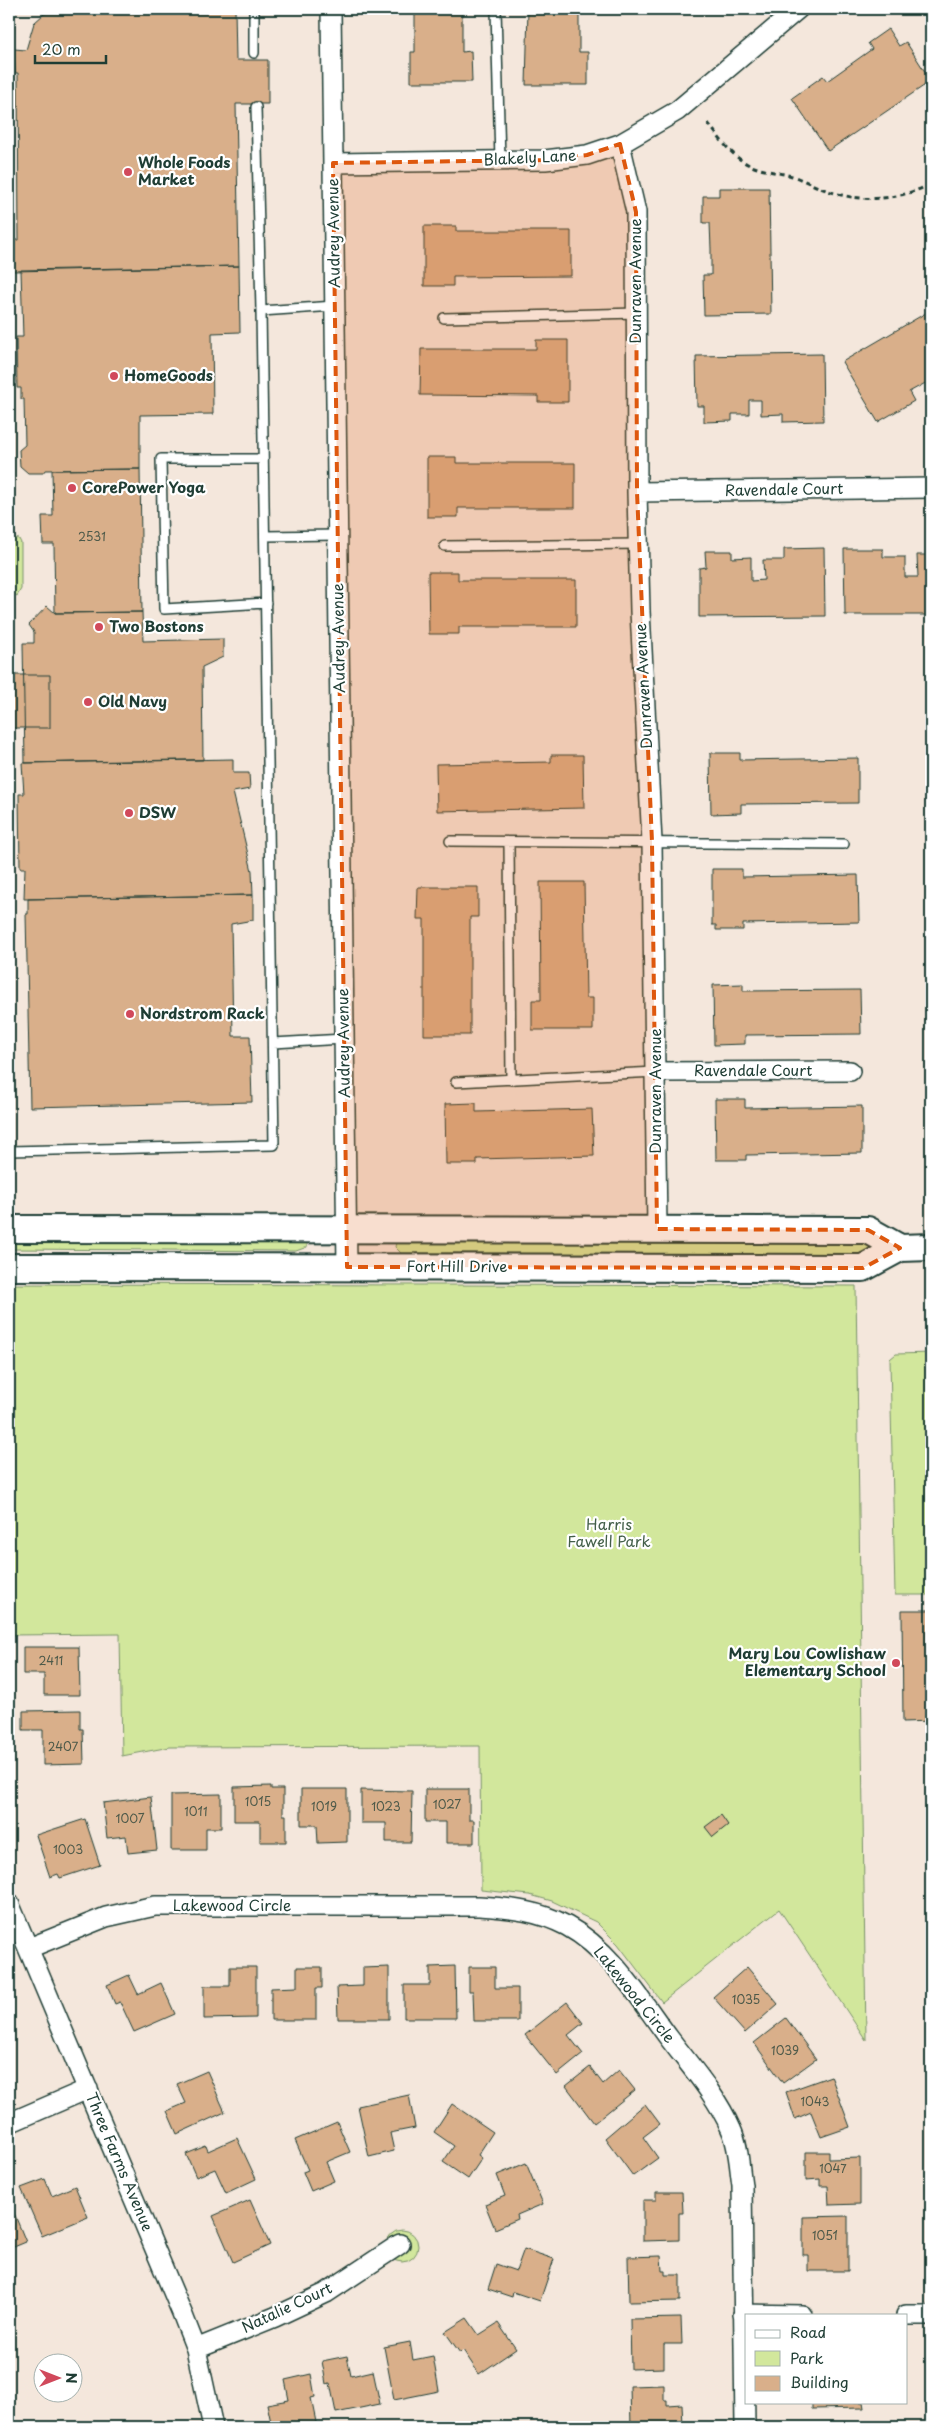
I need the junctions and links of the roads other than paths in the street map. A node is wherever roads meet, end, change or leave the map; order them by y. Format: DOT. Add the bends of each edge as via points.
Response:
graph roads {
  1 [pos="254,9"];
  2 [pos="331,9"];
  3 [pos="496,9"];
  4 [pos="798,9"];
  5 [pos="254,53"];
  6 [pos="256,108"];
  7 [pos="620,144"];
  8 [pos="500,161"];
  9 [pos="333,163"];
  10 [pos="335,306"];
  11 [pos="261,311"];
  12 [pos="636,313"];
  13 [pos="444,318"];
  14 [pos="263,458"];
  15 [pos="931,488"];
  16 [pos="637,492"];
  17 [pos="338,535"];
  18 [pos="265,536"];
  19 [pos="638,544"];
  20 [pos="444,546"];
  21 [pos="266,603"];
  22 [pos="450,841"];
  23 [pos="652,842"];
  24 [pos="508,843"];
  25 [pos="844,844"];
  26 [pos="344,1039"];
  27 [pos="273,1043"];
  28 [pos="850,1071"];
  29 [pos="656,1072"];
  30 [pos="511,1080"];
  31 [pos="456,1082"];
  32 [pos="9,1151"];
  33 [pos="9,1228"];
  34 [pos="346,1229"];
  35 [pos="657,1229"];
  36 [pos="931,1247"];
  37 [pos="900,1248"];
  38 [pos="9,1267"];
  39 [pos="347,1267"];
  40 [pos="9,1903"];
  41 [pos="29,1948"];
  42 [pos="88,2089"];
  43 [pos="9,2123"];
  44 [pos="400,2244"];
  45 [pos="743,2314"];
  46 [pos="908,2315"];
  47 [pos="931,2316"];
  48 [pos="196,2349"];
  49 [pos="213,2427"];
  50 [pos="745,2427"];
  1 -- 5 [label="lane"];
  2 -- 9 [label="street, Audrey Avenue"];
  3 -- 8 [label="lane"];
  4 -- 7 [label="street, Blakely Lane" via="677,111"];
  6 -- 11 [label="lane"];
  7 -- 8 [label="street, Blakely Lane" via="587,155"];
  7 -- 12 [label="street, Dunraven Avenue" via="636,212"];
  8 -- 9 [label="street, Blakely Lane"];
  9 -- 10 [label="street, Audrey Avenue"];
  10 -- 11 [label="lane"];
  10 -- 17 [label="street, Audrey Avenue"];
  11 -- 14 [label="lane"];
  12 -- 13 [label="lane"];
  12 -- 16 [label="street, Dunraven Avenue"];
  14 -- 18 [label="lane"];
  14 -- 21 [label="lane" via="161,458 164,609"];
  15 -- 16 [label="street, Ravendale Court"];
  16 -- 19 [label="street, Dunraven Avenue"];
  17 -- 18 [label="lane"];
  17 -- 26 [label="street, Audrey Avenue"];
  18 -- 21 [label="lane"];
  19 -- 20 [label="lane"];
  19 -- 23 [label="street, Dunraven Avenue"];
  21 -- 27 [label="lane"];
  22 -- 24 [label="lane"];
  23 -- 24 [label="lane"];
  23 -- 25 [label="lane"];
  23 -- 29 [label="street, Dunraven Avenue"];
  24 -- 30 [label="lane"];
  26 -- 27 [label="lane"];
  26 -- 34 [label="street, Audrey Avenue"];
  27 -- 32 [label="lane" via="274,1145"];
  28 -- 29 [label="street, Ravendale Court"];
  29 -- 30 [label="lane"];
  29 -- 35 [label="street, Dunraven Avenue"];
  30 -- 31 [label="lane"];
  33 -- 34 [label="street"];
  34 -- 35 [label="street"];
  34 -- 39 [label="street, Audrey Avenue"];
  35 -- 37 [label="street" via="868,1230"];
  36 -- 37 [label="street, Fort Hill Drive"];
  37 -- 39 [label="street, Fort Hill Drive" via="863,1268"];
  38 -- 39 [label="street, Fort Hill Drive"];
  40 -- 41 [label="street, Three Farms Avenue"];
  41 -- 42 [label="street, Three Farms Avenue"];
  41 -- 45 [label="street, Lakewood Circle" via="106,1917 155,1906 480,1906 521,1909 568,1927 594,1945 622,1976 720,2105 732,2131 742,2184"];
  42 -- 43 [label="street"];
  42 -- 48 [label="street, Three Farms Avenue"];
  44 -- 48 [label="street, Natalie Court" via="326,2293"];
  45 -- 50 [label="street, Lakewood Circle"];
  46 -- 47 [label="street"];
  48 -- 49 [label="street, Three Farms Avenue"];
}
